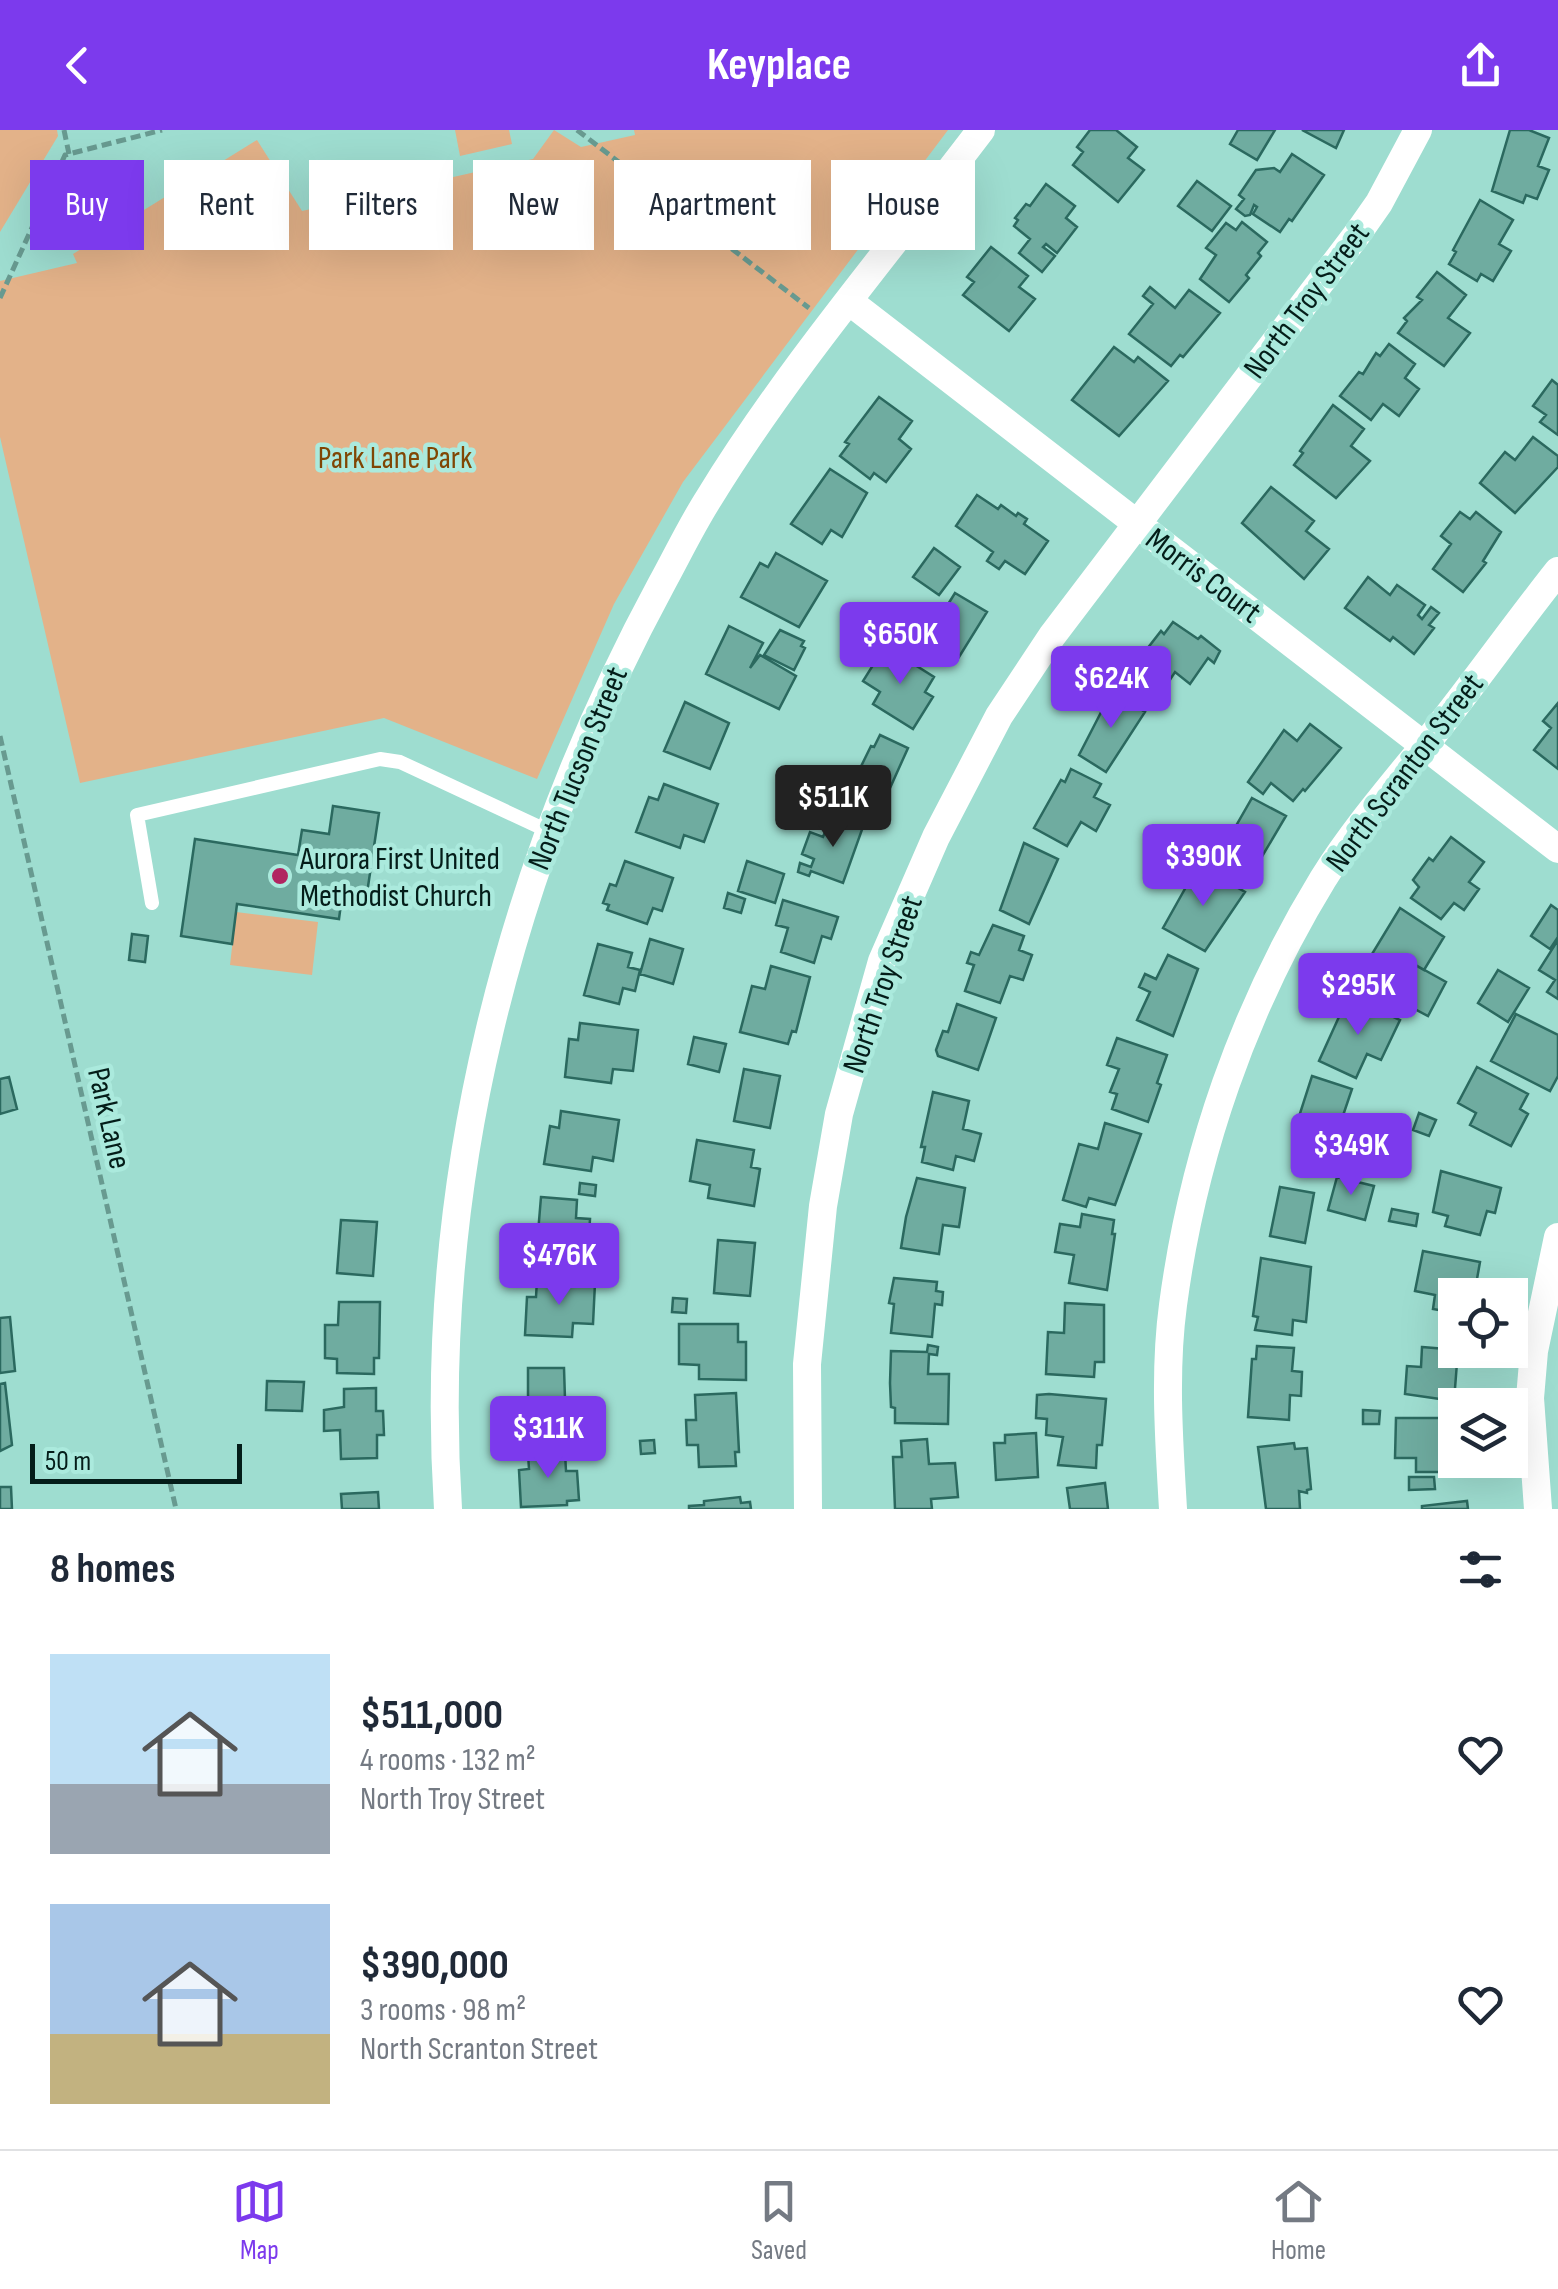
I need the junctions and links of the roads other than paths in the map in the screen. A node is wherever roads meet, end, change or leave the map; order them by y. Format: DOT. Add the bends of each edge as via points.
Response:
graph roads {
  1 [pos="982,130"];
  2 [pos="1418,130"];
  3 [pos="850,302"];
  4 [pos="1136,524"];
  5 [pos="1558,571"];
  6 [pos="1424,746"];
  7 [pos="548,832"];
  8 [pos="1558,849"];
  9 [pos="152,904"];
  10 [pos="1558,1237"];
  11 [pos="448,1509"];
  12 [pos="808,1509"];
  13 [pos="1173,1509"];
  14 [pos="1538,1509"];
  1 -- 3 [label="street, North Tucson Street"];
  2 -- 4 [label="street, North Troy Street" via="1379,203"];
  3 -- 4 [label="street, Morris Court"];
  3 -- 7 [label="street, North Tucson Street" via="708,498 620,660"];
  4 -- 6 [label="street, Morris Court"];
  4 -- 12 [label="street, North Troy Street" via="999,716 882,962 839,1114 823,1206 807,1364"];
  5 -- 6 [label="street, North Scranton Street"];
  6 -- 8 [label="street, Morris Court"];
  6 -- 13 [label="street, North Scranton Street" via="1353,834 1298,922 1247,1028 1208,1136 1172,1306"];
  7 -- 9 [label="lane" via="400,762 380,759 137,815"];
  7 -- 11 [label="street, North Tucson Street" via="496,996 468,1129 447,1324"];
  10 -- 14 [label="street" via="1530,1398"];
}
